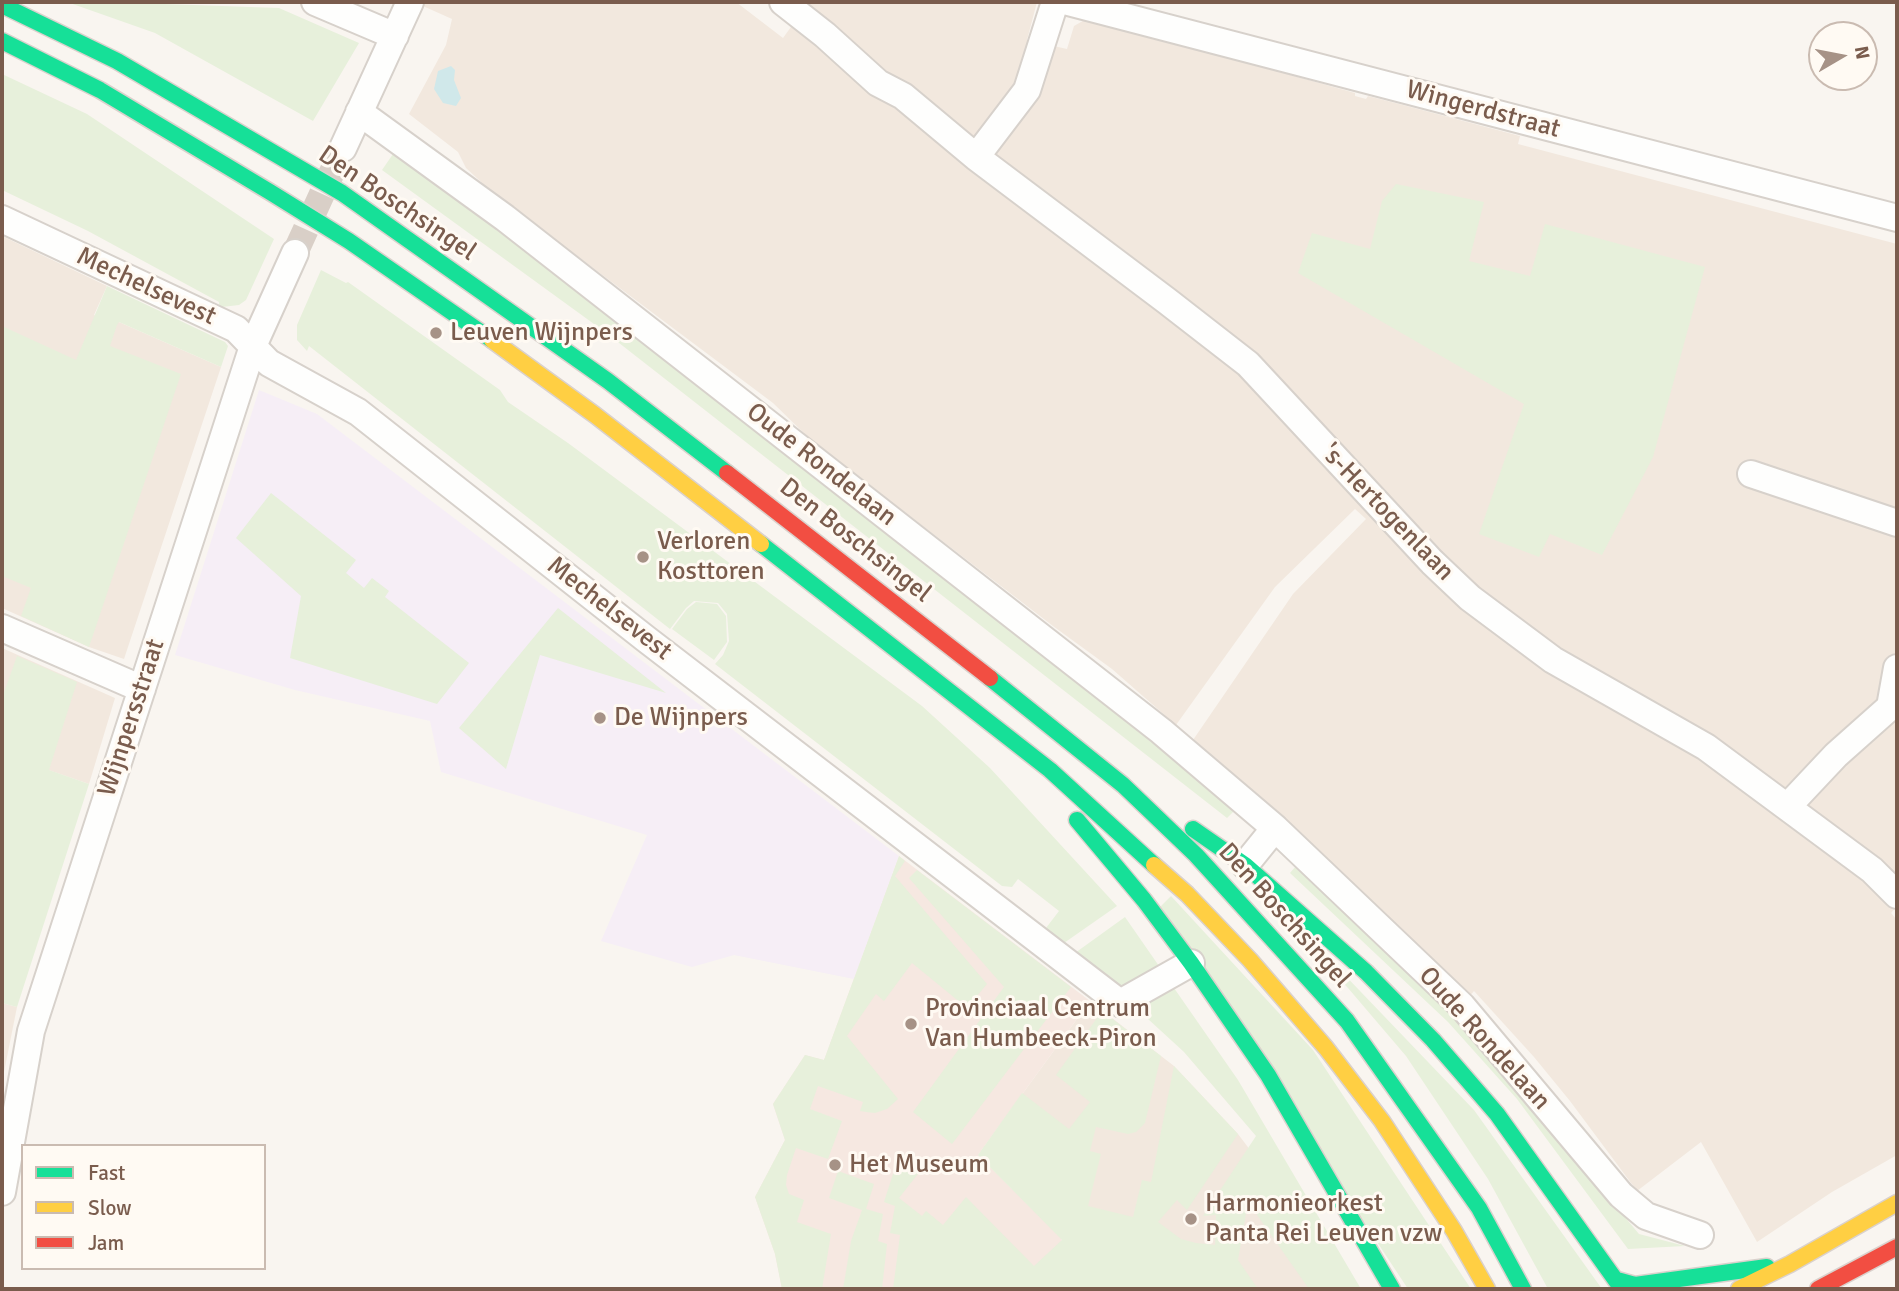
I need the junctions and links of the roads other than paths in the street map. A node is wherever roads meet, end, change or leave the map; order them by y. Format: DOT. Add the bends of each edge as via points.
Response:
graph roads {
  1 [pos="315,2"];
  2 [pos="410,2"];
  3 [pos="783,2"];
  4 [pos="1055,2"];
  5 [pos="1068,2"];
  6 [pos="2,5"];
  7 [pos="395,36"];
  8 [pos="2,41"];
  9 [pos="359,112"];
  10 [pos="343,148"];
  11 [pos="975,157"];
  12 [pos="1897,218"];
  13 [pos="2,219"];
  14 [pos="295,253"];
  15 [pos="253,346"];
  16 [pos="1751,474"];
  17 [pos="1897,523"];
  18 [pos="2,628"];
  19 [pos="1897,668"];
  20 [pos="142,689"];
  21 [pos="1050,770"];
  22 [pos="1123,785"];
  23 [pos="1788,806"];
  24 [pos="1275,828"];
  25 [pos="1245,865"];
  26 [pos="1897,895"];
  27 [pos="1191,963"];
  28 [pos="2,1192"];
  29 [pos="1897,1203"];
  30 [pos="1700,1235"];
  31 [pos="1897,1247"];
  32 [pos="1790,1264"];
  33 [pos="1619,1285"];
  34 [pos="1392,1289"];
  35 [pos="1487,1289"];
  36 [pos="1523,1289"];
  37 [pos="1740,1289"];
  38 [pos="1818,1289"];
  1 -- 7 [label="street"];
  2 -- 7 [label="street"];
  3 -- 11 [label="street, 's-Hertogenlaan"];
  4 -- 11 [label="street" via="1027,90"];
  5 -- 12 [label="street, Wingerdstraat"];
  6 -- 22 [label="main road, Den Boschsingel" via="117,61 342,193 608,381"];
  7 -- 9 [label="street"];
  8 -- 21 [label="main road, Den Boschsingel" via="100,90 270,192 469,323 606,423"];
  9 -- 10 [label="street"];
  9 -- 24 [label="street, Oude Rondelaan" via="505,218 1032,629"];
  11 -- 23 [label="street, 's-Hertogenlaan" via="1248,365 1470,598 1553,660 1706,747"];
  13 -- 15 [label="street, Mechelsevest" via="236,329"];
  14 -- 15 [label="street, Wijnpersstraat"];
  15 -- 20 [label="street, Wijnpersstraat"];
  15 -- 27 [label="street, Mechelsevest" via="269,363 358,412 1120,1003"];
  16 -- 17 [label="street"];
  18 -- 20 [label="street"];
  19 -- 23 [label="street" via="1890,707"];
  20 -- 28 [label="street, Wijnpersstraat" via="31,1031"];
  21 -- 27 [label="main road" via="1065,807"];
  21 -- 35 [label="main road, Den Boschsingel" via="1187,894 1326,1048 1382,1121"];
  22 -- 25 [label="main road"];
  22 -- 36 [label="main road, Den Boschsingel" via="1196,855 1347,1021 1479,1208"];
  23 -- 26 [label="street, 's-Hertogenlaan" via="1872,870"];
  24 -- 25 [label="street"];
  24 -- 30 [label="street, Oude Rondelaan" via="1462,1006 1621,1195 1646,1216"];
  25 -- 33 [label="main road" via="1366,972 1433,1040 1497,1114"];
  27 -- 34 [label="main road" via="1268,1075"];
  29 -- 32 [label="main road"];
  31 -- 38 [label="main road"];
  32 -- 33 [label="main road"];
  32 -- 37 [label="main road"];
}
